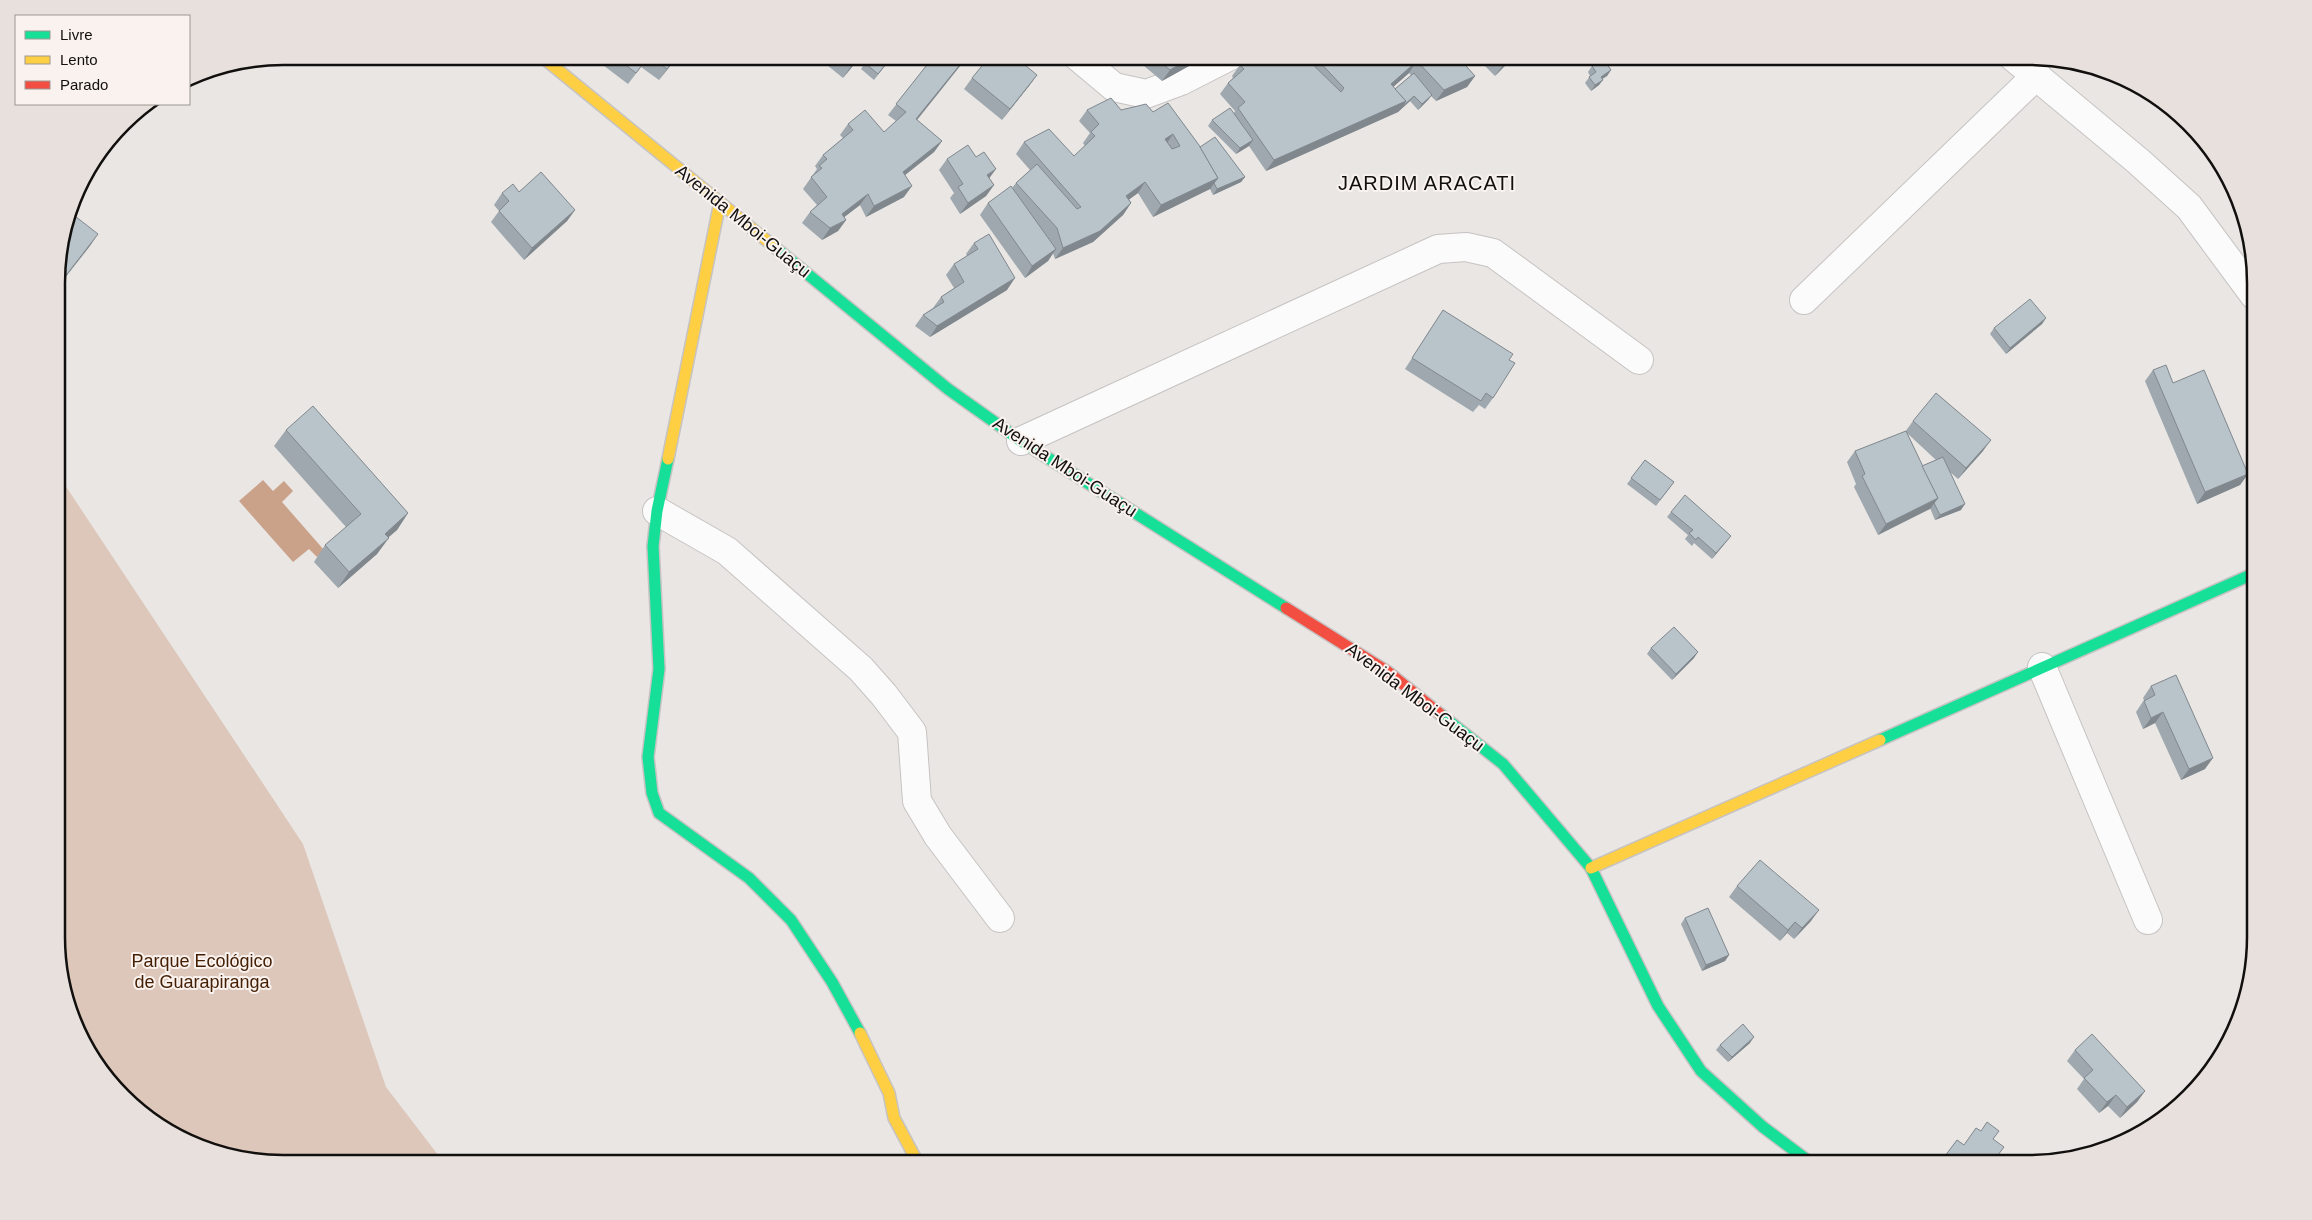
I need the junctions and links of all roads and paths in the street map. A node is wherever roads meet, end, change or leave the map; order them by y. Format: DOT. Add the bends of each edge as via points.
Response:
graph roads {
  1 [pos="551,65"];
  2 [pos="1088,65"];
  3 [pos="1212,65"];
  4 [pos="2024,65"];
  5 [pos="2037,75"];
  6 [pos="720,202"];
  7 [pos="2247,286"];
  8 [pos="1804,300"];
  9 [pos="1639,360"];
  10 [pos="1021,441"];
  11 [pos="657,511"];
  12 [pos="2247,577"];
  13 [pos="2042,667"];
  14 [pos="1591,868"];
  15 [pos="1000,918"];
  16 [pos="2148,920"];
  17 [pos="914,1155"];
  18 [pos="1801,1155"];
  1 -- 6 [label="street, Avenida Mboi-Guaçu"];
  2 -- 3 [label="street" via="1114,87 1146,94"];
  4 -- 5 [label="street"];
  5 -- 7 [label="street" via="2189,207"];
  5 -- 8 [label="street"];
  6 -- 10 [label="street, Avenida Mboi-Guaçu" via="948,389"];
  6 -- 11 [label="street"];
  9 -- 10 [label="street" via="1492,253 1466,248 1438,249"];
  10 -- 14 [label="street, Avenida Mboi-Guaçu" via="1388,672 1503,764"];
  11 -- 15 [label="street" via="727,551 861,669 884,695 912,732 917,801 938,836"];
  11 -- 17 [label="street" via="653,546 659,669 648,757 652,793 659,813 749,878 791,920 832,982 876,1063 889,1093 894,1118"];
  12 -- 13 [label="street"];
  13 -- 14 [label="street"];
  13 -- 16 [label="street"];
  14 -- 18 [label="street, Avenida Mboi-Guaçu" via="1658,1006 1701,1071"];
}
